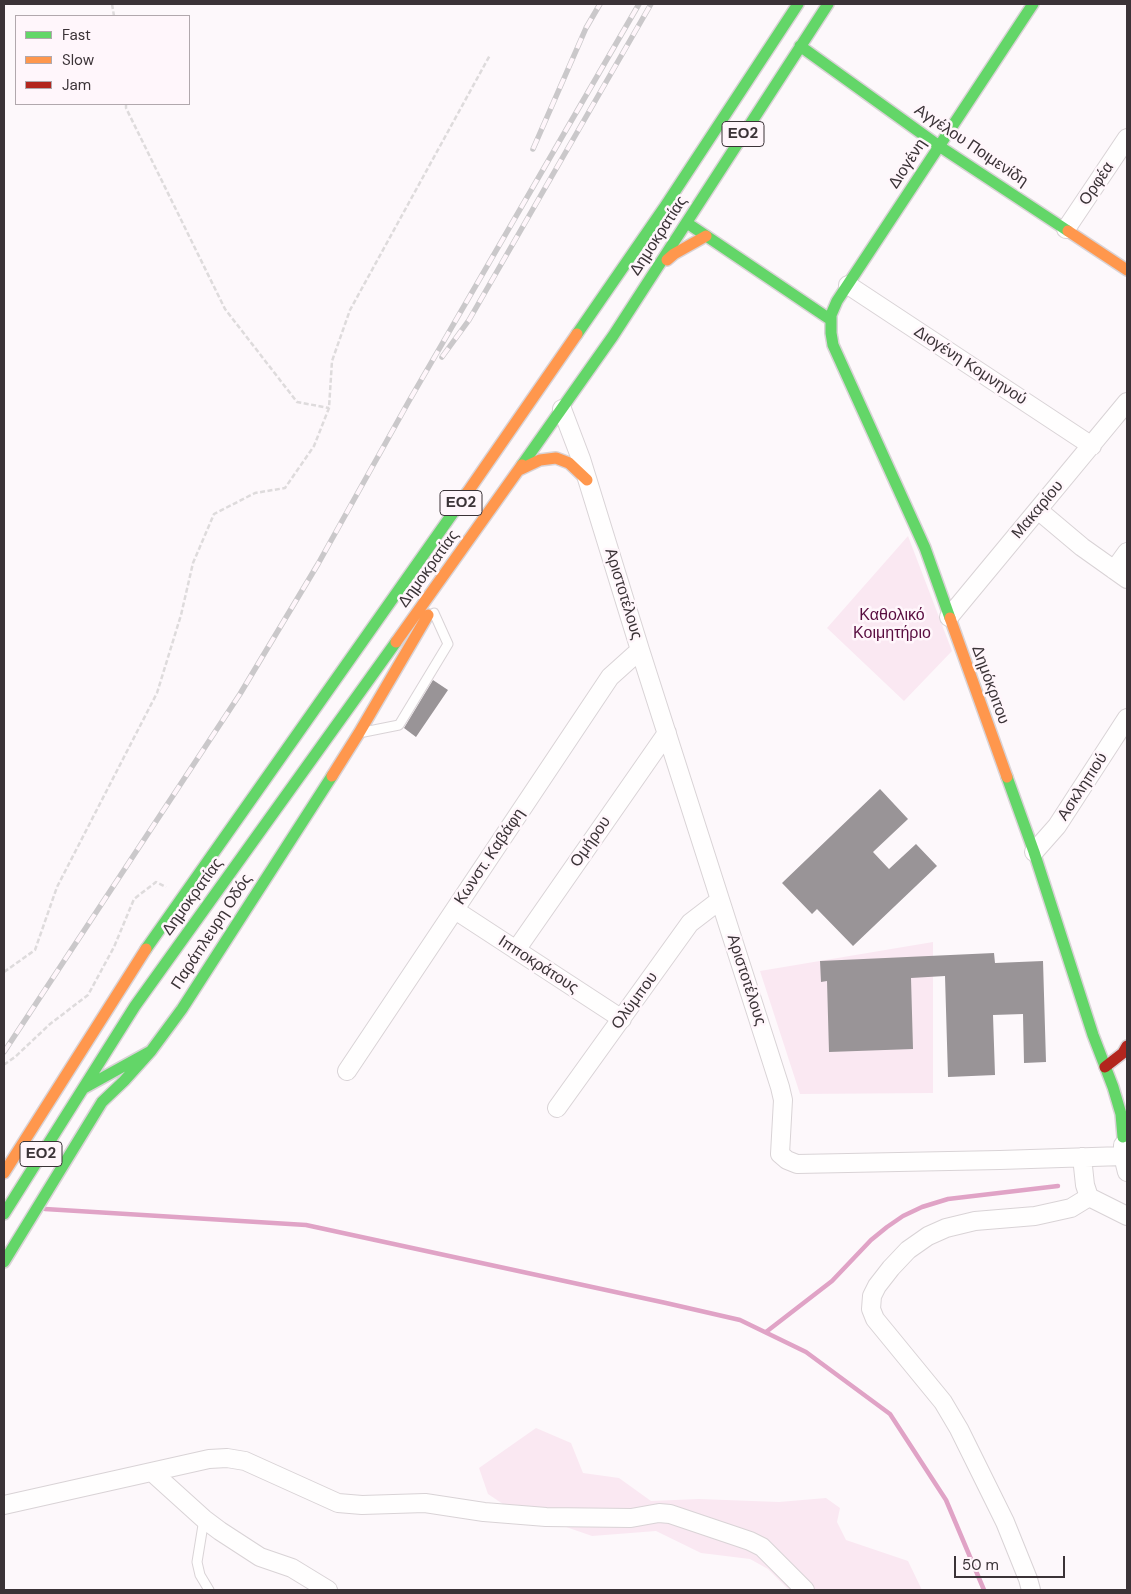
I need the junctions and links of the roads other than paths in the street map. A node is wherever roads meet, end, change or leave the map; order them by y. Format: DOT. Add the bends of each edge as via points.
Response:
graph roads {
  1 [pos="798,4"];
  2 [pos="828,4"];
  3 [pos="1033,4"];
  4 [pos="800,46"];
  5 [pos="1127,138"];
  6 [pos="939,146"];
  7 [pos="675,215"];
  8 [pos="1066,229"];
  9 [pos="706,236"];
  10 [pos="658,267"];
  11 [pos="1127,270"];
  12 [pos="848,286"];
  13 [pos="831,320"];
  14 [pos="1127,402"];
  15 [pos="562,410"];
  16 [pos="1092,446"];
  17 [pos="519,470"];
  18 [pos="587,480"];
  19 [pos="1038,510"];
  20 [pos="462,550"];
  21 [pos="1127,552"];
  22 [pos="1121,574"];
  23 [pos="432,609"];
  24 [pos="949,617"];
  25 [pos="640,650"];
  26 [pos="1127,718"];
  27 [pos="359,733"];
  28 [pos="667,733"];
  29 [pos="1034,852"];
  30 [pos="720,900"];
  31 [pos="454,910"];
  32 [pos="516,950"];
  33 [pos="622,1019"];
  34 [pos="1127,1046"];
  35 [pos="151,1051"];
  36 [pos="1105,1067"];
  37 [pos="347,1071"];
  38 [pos="79,1092"];
  39 [pos="557,1108"];
  40 [pos="1124,1114"];
  41 [pos="1123,1137"];
  42 [pos="1082,1157"];
  43 [pos="1125,1164"];
  44 [pos="4,1173"];
  45 [pos="1089,1197"];
  46 [pos="4,1214"];
  47 [pos="1127,1216"];
  48 [pos="4,1262"];
  49 [pos="152,1472"];
  50 [pos="4,1505"];
  51 [pos="204,1519"];
  52 [pos="209,1590"];
  53 [pos="328,1590"];
  54 [pos="805,1590"];
  55 [pos="1031,1590"];
  1 -- 7 [label="main road, Δημοκρατίας / ΕΟ2"];
  2 -- 4 [label="main road, Δημοκρατίας / ΕΟ2"];
  3 -- 6 [label="main road, Διογένη"];
  4 -- 6 [label="main road, Αγγέλου Ποιμενίδη"];
  4 -- 7 [label="main road, Δημοκρατίας / ΕΟ2"];
  5 -- 8 [label="street, Ορφέα"];
  6 -- 8 [label="main road, Αγγέλου Ποιμενίδη"];
  6 -- 12 [label="main road, Διογένη"];
  7 -- 9 [label="main road"];
  7 -- 10 [label="main road, Δημοκρατίας / ΕΟ2"];
  7 -- 44 [label="main road, Δημοκρατίας / ΕΟ2" via="439,533 134,965"];
  8 -- 11 [label="main road, Αγγέλου Ποιμενίδη"];
  9 -- 10 [label="main road"];
  9 -- 13 [label="main road"];
  10 -- 15 [label="main road, Δημοκρατίας / ΕΟ2"];
  12 -- 13 [label="main road, Διογένη" via="835,306"];
  12 -- 16 [label="street, Διογένη Κομνηνού"];
  13 -- 24 [label="main road, Δημόκριτου" via="834,345 918,531"];
  14 -- 16 [label="street, Μακαρίου"];
  15 -- 17 [label="main road, Δημοκρατίας / ΕΟ2"];
  15 -- 18 [label="street, Αριστοτέλους"];
  16 -- 19 [label="street, Μακαρίου"];
  17 -- 18 [label="main road" via="540,460 556,458 569,464"];
  17 -- 20 [label="main road, Δημοκρατίας / ΕΟ2"];
  18 -- 25 [label="street, Αριστοτέλους"];
  19 -- 22 [label="street"];
  19 -- 24 [label="street, Μακαρίου"];
  20 -- 23 [label="main road, Παράπλευρη Οδός"];
  20 -- 38 [label="main road, Δημοκρατίας / ΕΟ2" via="150,984"];
  21 -- 22 [label="street"];
  23 -- 27 [label="main road, Παράπλευρη Οδός"];
  23 -- 27 [label="lane" via="448,644 399,725"];
  24 -- 29 [label="main road, Δημόκριτου"];
  25 -- 28 [label="street, Αριστοτέλους"];
  25 -- 31 [label="street, Κωνστ. Καβάφη" via="610,677"];
  26 -- 29 [label="street, Ασκληπιού" via="1057,826"];
  27 -- 35 [label="main road, Παράπλευρη Οδός" via="182,1009"];
  28 -- 30 [label="street, Αριστοτέλους"];
  28 -- 32 [label="street, Ομήρου"];
  29 -- 36 [label="main road, Δημόκριτου"];
  30 -- 33 [label="street, Ολύμπου" via="690,923"];
  30 -- 42 [label="street, Αριστοτέλους" via="780,1088 783,1100 780,1154 787,1160 797,1164"];
  31 -- 32 [label="street, Ιπποκράτους"];
  31 -- 37 [label="street, Κωνστ. Καβάφη"];
  32 -- 33 [label="street, Ιπποκράτους"];
  33 -- 39 [label="street, Ολύμπου"];
  34 -- 36 [label="main road"];
  35 -- 38 [label="main road"];
  35 -- 48 [label="main road, Παράπλευρη Οδός" via="102,1102"];
  36 -- 40 [label="main road, Δημόκριτου"];
  38 -- 46 [label="main road, ΕΟ2"];
  40 -- 41 [label="main road, Δημόκριτου"];
  41 -- 43 [label="street"];
  42 -- 43 [label="street, Αριστοτέλους"];
  42 -- 45 [label="street"];
  45 -- 47 [label="street"];
  45 -- 55 [label="street" via="1070,1208 1035,1216 975,1221 928,1236 891,1268 872,1296 871,1309 875,1319 944,1402 959,1429 1005,1522"];
  49 -- 50 [label="street"];
  49 -- 51 [label="street"];
  49 -- 54 [label="street" via="227,1458 244,1461 338,1503 424,1503 546,1517 631,1518 670,1514 762,1547"];
  51 -- 52 [label="lane" via="197,1562"];
  51 -- 53 [label="street" via="260,1557 292,1568"];
}
